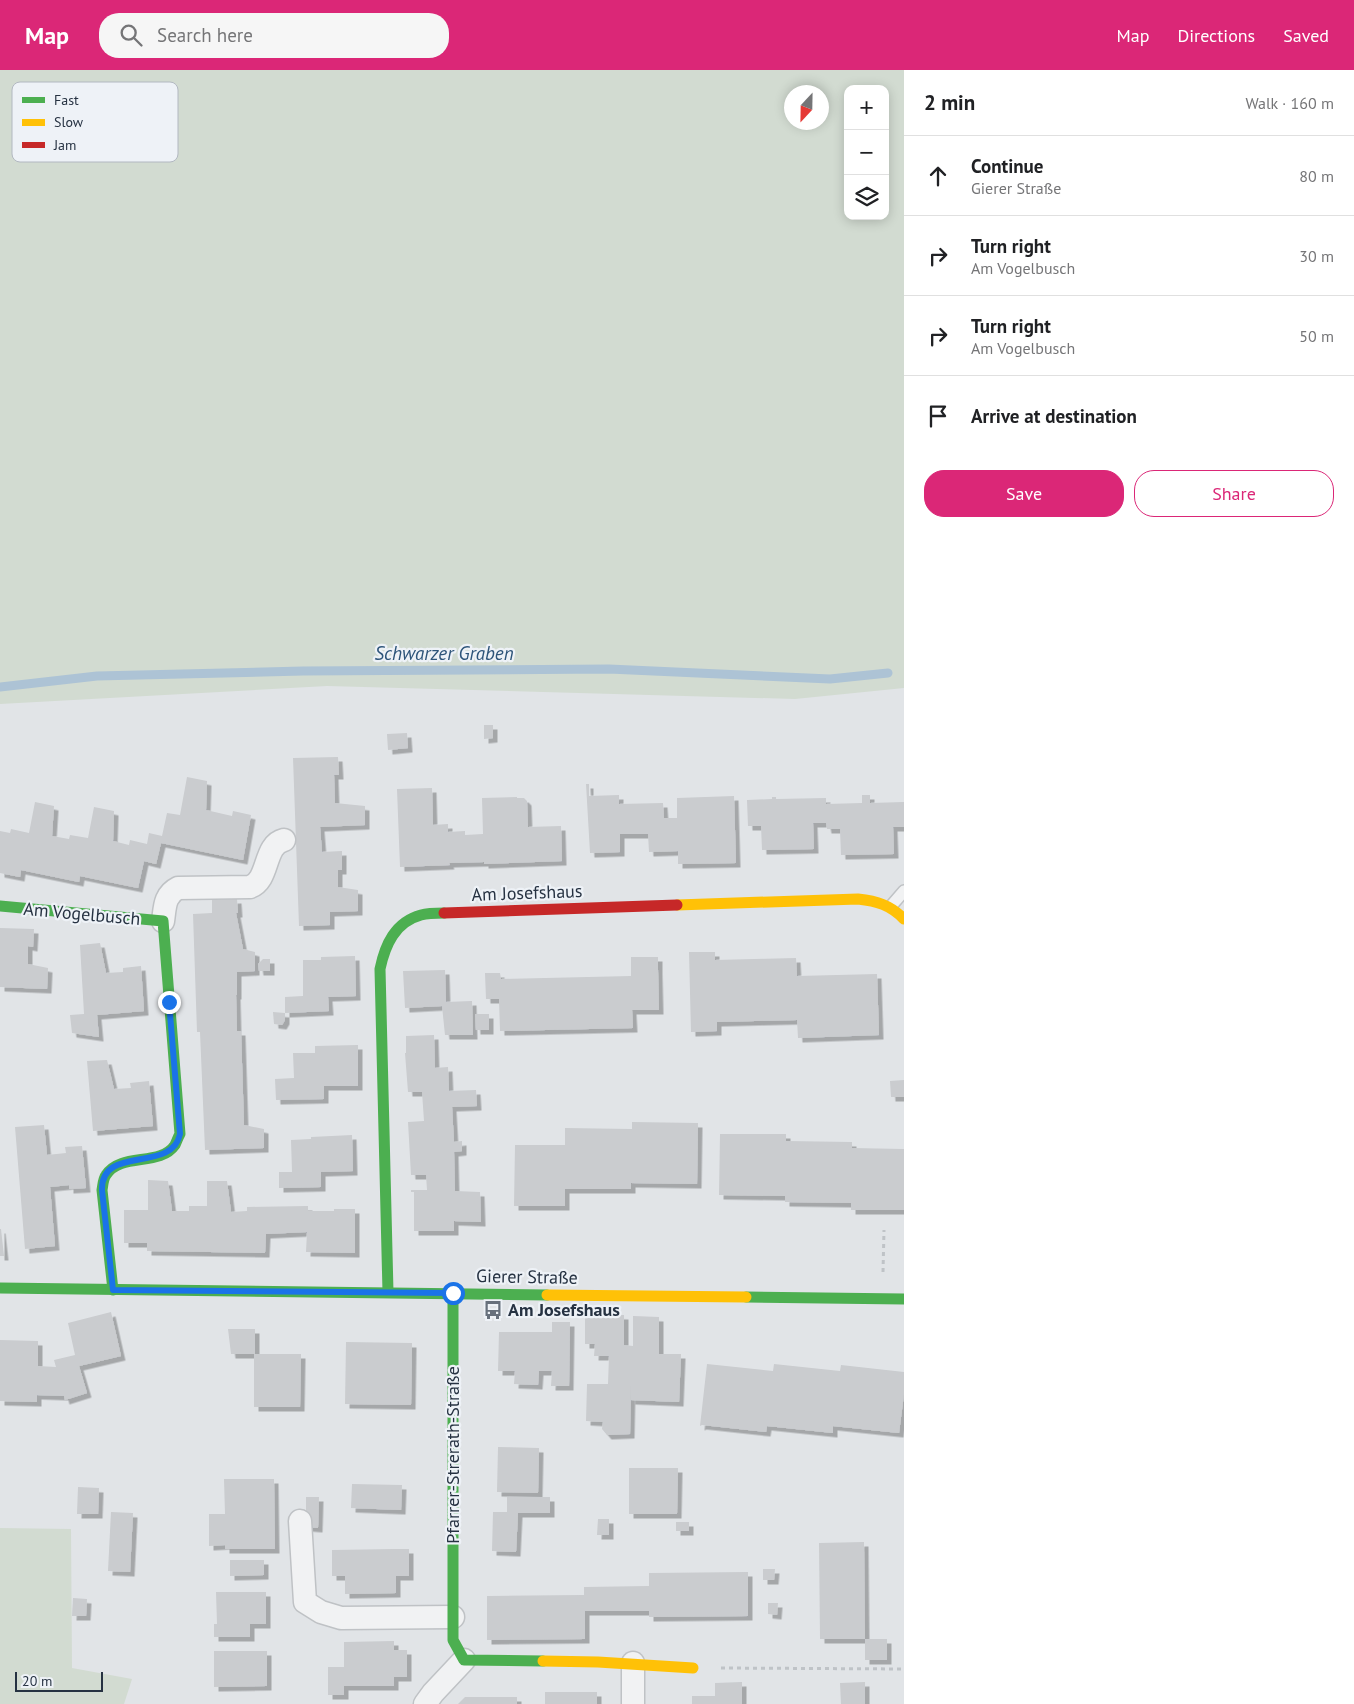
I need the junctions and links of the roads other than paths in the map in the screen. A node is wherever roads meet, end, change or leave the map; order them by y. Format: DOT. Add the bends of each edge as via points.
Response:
graph roads {
  1 [pos="284,840"];
  2 [pos="904,891"];
  3 [pos="0,906"];
  4 [pos="891,906"];
  5 [pos="904,919"];
  6 [pos="163,921"];
  7 [pos="0,1288"];
  8 [pos="113,1290"];
  9 [pos="388,1292"];
  10 [pos="453,1293"];
  11 [pos="904,1299"];
  12 [pos="300,1520"];
  13 [pos="453,1617"];
  14 [pos="464,1660"];
  15 [pos="633,1664"];
  16 [pos="693,1668"];
  17 [pos="425,1704"];
  18 [pos="633,1704"];
  1 -- 6 [label="street, Am Vogelbusch" via="275,845 256,884 250,887 178,888 166,901"];
  2 -- 4 [label="lane"];
  3 -- 6 [label="street, Am Vogelbusch"];
  4 -- 5 [label="street"];
  4 -- 9 [label="street, Am Josefshaus" via="858,899 422,914 401,925 382,953 380,969"];
  6 -- 8 [label="street, Am Vogelbusch" via="180,1134 177,1144 169,1152 121,1164 109,1170 102,1180"];
  7 -- 8 [label="street, Gierer Straße"];
  8 -- 9 [label="street, Gierer Straße"];
  9 -- 10 [label="street, Gierer Straße"];
  10 -- 11 [label="street, Gierer Straße"];
  10 -- 13 [label="street, Pfarrer-Strerath-Straße"];
  12 -- 13 [label="street" via="305,1602 340,1618"];
  13 -- 14 [label="street, Pfarrer-Strerath-Straße" via="454,1640"];
  14 -- 15 [label="street"];
  14 -- 17 [label="street"];
  15 -- 16 [label="street"];
  15 -- 18 [label="street"];
}
